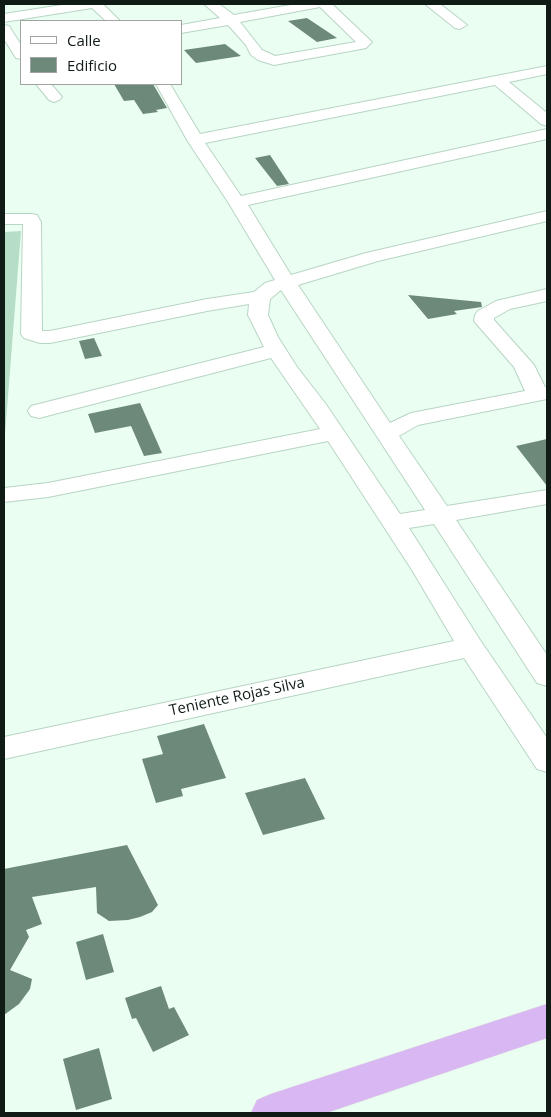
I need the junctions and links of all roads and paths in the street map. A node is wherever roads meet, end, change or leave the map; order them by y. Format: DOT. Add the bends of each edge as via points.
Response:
graph roads {
  1 [pos="91,4"];
  2 [pos="96,4"];
  3 [pos="211,4"];
  4 [pos="317,4"];
  5 [pos="324,4"];
  6 [pos="432,4"];
  7 [pos="4,18"];
  8 [pos="112,20"];
  9 [pos="230,20"];
  10 [pos="460,24"];
  11 [pos="4,28"];
  12 [pos="182,29"];
  13 [pos="20,53"];
  14 [pos="547,70"];
  15 [pos="498,80"];
  16 [pos="44,85"];
  17 [pos="164,85"];
  18 [pos="54,97"];
  19 [pos="547,121"];
  20 [pos="547,134"];
  21 [pos="195,140"];
  22 [pos="237,202"];
  23 [pos="547,216"];
  24 [pos="4,218"];
  25 [pos="287,284"];
  26 [pos="547,295"];
  27 [pos="260,297"];
  28 [pos="276,350"];
  29 [pos="542,394"];
  30 [pos="39,411"];
  31 [pos="333,433"];
  32 [pos="388,434"];
  33 [pos="4,495"];
  34 [pos="547,498"];
  35 [pos="441,514"];
  36 [pos="393,523"];
  37 [pos="471,647"];
  38 [pos="547,676"];
  39 [pos="4,748"];
  40 [pos="547,761"];
  41 [pos="547,1021"];
  42 [pos="278,1112"];
  1 -- 7 [label="street"];
  2 -- 8 [label="street"];
  3 -- 9 [label="street"];
  4 -- 9 [label="street"];
  5 -- 9 [label="street" via="365,42 274,61 256,52"];
  6 -- 10 [label="street"];
  9 -- 12 [label="street"];
  11 -- 13 [label="street"];
  14 -- 15 [label="street"];
  15 -- 19 [label="street"];
  15 -- 21 [label="street"];
  16 -- 18 [label="street"];
  17 -- 21 [label="street"];
  20 -- 22 [label="street"];
  21 -- 22 [label="street"];
  22 -- 25 [label="street"];
  23 -- 25 [label="street" via="373,257"];
  24 -- 27 [label="street" via="31,219 32,222 31,334 40,337"];
  25 -- 27 [label="street" via="272,287"];
  25 -- 32 [label="street"];
  26 -- 29 [label="street" via="503,305 485,315 484,321 524,365"];
  27 -- 28 [label="street" via="258,314"];
  28 -- 30 [label="street"];
  28 -- 31 [label="street"];
  29 -- 32 [label="street" via="411,420"];
  31 -- 33 [label="street" via="48,490"];
  31 -- 36 [label="street"];
  32 -- 35 [label="street"];
  34 -- 35 [label="street"];
  35 -- 36 [label="street"];
  35 -- 38 [label="street"];
  36 -- 37 [label="street"];
  37 -- 39 [label="street, Teniente Rojas Silva"];
  37 -- 40 [label="street"];
  41 -- 42 [label="highway"];
}
